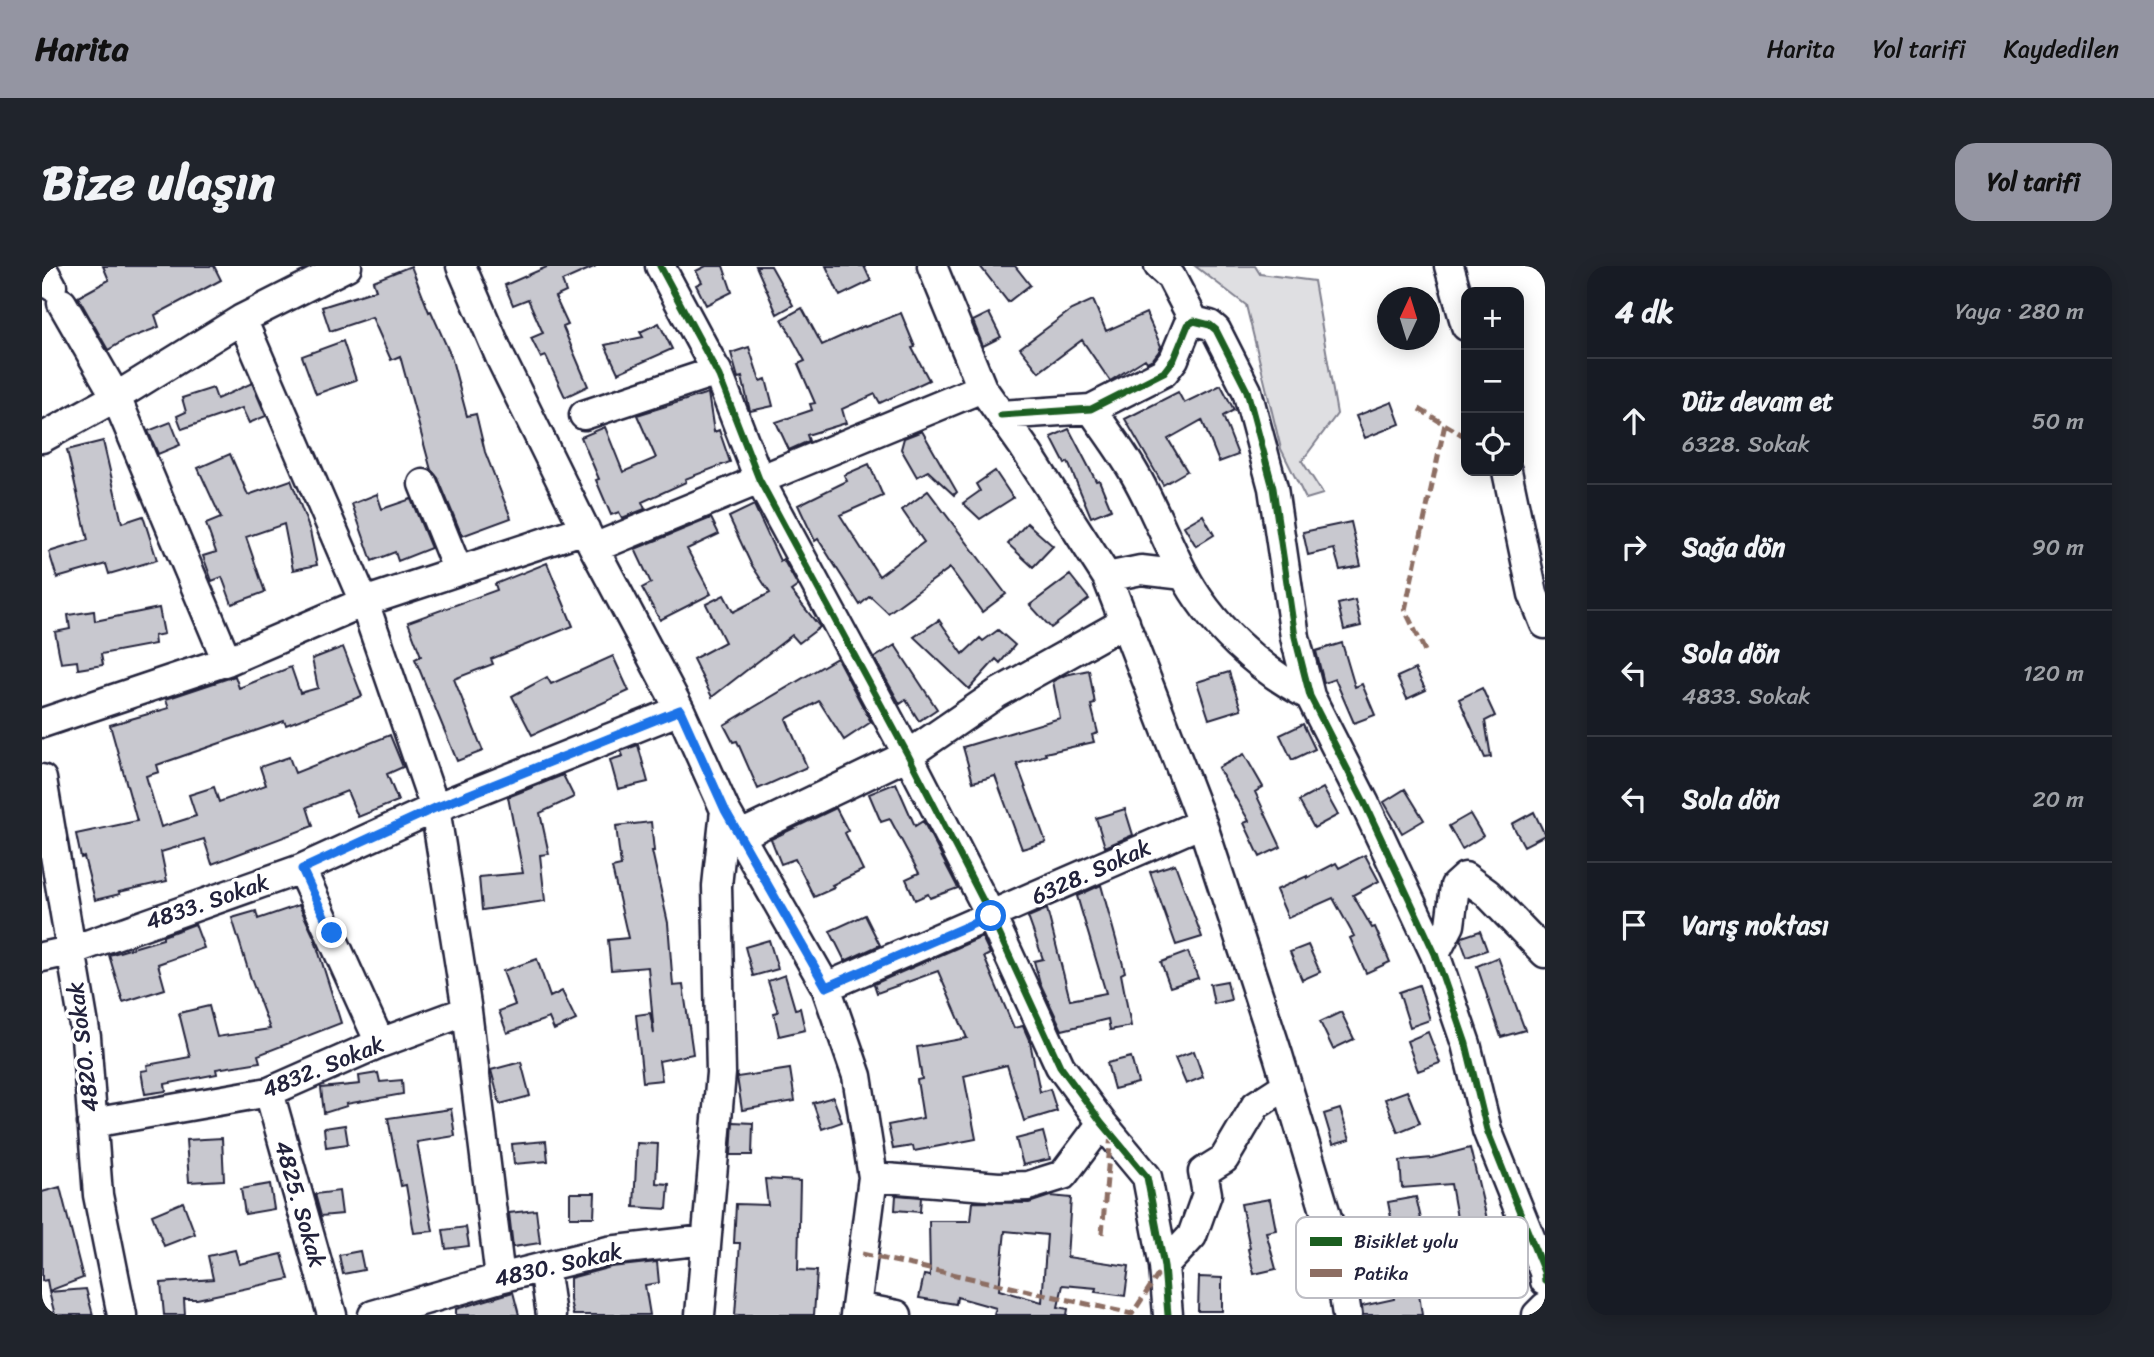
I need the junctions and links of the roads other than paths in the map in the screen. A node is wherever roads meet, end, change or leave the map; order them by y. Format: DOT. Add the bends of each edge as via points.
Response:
graph roads {
  1 [pos="347,266"];
  2 [pos="461,266"];
  3 [pos="660,266"];
  4 [pos="932,266"];
  5 [pos="1160,266"];
  6 [pos="1449,266"];
  7 [pos="52,286"];
  8 [pos="1461,308"];
  9 [pos="242,319"];
  10 [pos="1194,321"];
  11 [pos="717,371"];
  12 [pos="982,388"];
  13 [pos="116,397"];
  14 [pos="1091,409"];
  15 [pos="584,415"];
  16 [pos="1001,415"];
  17 [pos="42,438"];
  18 [pos="1508,476"];
  19 [pos="759,479"];
  20 [pos="423,484"];
  21 [pos="590,539"];
  22 [pos="458,571"];
  23 [pos="1184,575"];
  24 [pos="1107,577"];
  25 [pos="364,602"];
  26 [pos="1125,622"];
  27 [pos="1545,624"];
  28 [pos="227,662"];
  29 [pos="1310,696"];
  30 [pos="680,710"];
  31 [pos="42,723"];
  32 [pos="908,755"];
  33 [pos="42,779"];
  34 [pos="435,808"];
  35 [pos="725,810"];
  36 [pos="1202,823"];
  37 [pos="741,835"];
  38 [pos="302,869"];
  39 [pos="991,916"];
  40 [pos="70,951"];
  41 [pos="1545,953"];
  42 [pos="1435,954"];
  43 [pos="42,957"];
  44 [pos="826,987"];
  45 [pos="467,1011"];
  46 [pos="380,1043"];
  47 [pos="1287,1085"];
  48 [pos="269,1093"];
  49 [pos="92,1123"];
  50 [pos="1102,1123"];
  51 [pos="873,1177"];
  52 [pos="1327,1217"];
  53 [pos="1522,1217"];
  54 [pos="1528,1232"];
  55 [pos="705,1240"];
  56 [pos="1164,1266"];
  57 [pos="544,1267"];
  58 [pos="500,1278"];
  59 [pos="1545,1281"];
  60 [pos="1545,1307"];
  61 [pos="855,1311"];
  62 [pos="122,1315"];
  63 [pos="332,1315"];
  64 [pos="373,1315"];
  65 [pos="551,1315"];
  66 [pos="700,1315"];
  67 [pos="897,1315"];
  68 [pos="1168,1315"];
  69 [pos="1537,1315"];
  1 -- 9 [label="street"];
  2 -- 21 [label="street" via="501,359"];
  3 -- 11 [label="street"];
  4 -- 12 [label="street"];
  5 -- 10 [label="street" via="1171,277"];
  6 -- 8 [label="street"];
  7 -- 13 [label="street"];
  9 -- 13 [label="street"];
  9 -- 25 [label="street"];
  10 -- 14 [label="street" via="1164,372"];
  10 -- 29 [label="street" via="1216,330 1248,390 1273,488 1295,637"];
  11 -- 15 [label="street"];
  11 -- 19 [label="street"];
  12 -- 16 [label="street"];
  12 -- 19 [label="street"];
  13 -- 17 [label="street"];
  13 -- 28 [label="street"];
  14 -- 16 [label="street"];
  14 -- 23 [label="street" via="1133,471"];
  16 -- 24 [label="street"];
  18 -- 27 [label="street" via="1533,594"];
  19 -- 21 [label="street"];
  19 -- 32 [label="street"];
  20 -- 22 [label="street"];
  21 -- 22 [label="street"];
  21 -- 30 [label="street"];
  22 -- 25 [label="street"];
  23 -- 24 [label="street" via="1141,570"];
  23 -- 29 [label="street" via="1243,650 1282,682"];
  24 -- 26 [label="street"];
  25 -- 28 [label="street"];
  25 -- 34 [label="street"];
  26 -- 32 [label="street" via="998,693"];
  26 -- 36 [label="street"];
  28 -- 31 [label="street"];
  29 -- 42 [label="street"];
  30 -- 34 [label="street, 4833. Sokak"];
  30 -- 35 [label="street"];
  32 -- 37 [label="street"];
  32 -- 39 [label="street"];
  33 -- 40 [label="street, 4820. Sokak"];
  34 -- 38 [label="street, 4833. Sokak"];
  34 -- 45 [label="street"];
  35 -- 37 [label="street"];
  35 -- 55 [label="street" via="717,886 722,1073"];
  36 -- 39 [label="street, 6328. Sokak"];
  36 -- 47 [label="street"];
  37 -- 44 [label="street"];
  38 -- 40 [label="street, 4833. Sokak"];
  38 -- 46 [label="street"];
  39 -- 44 [label="street, 6328. Sokak"];
  39 -- 50 [label="street" via="1060,1066"];
  40 -- 43 [label="street, 4833. Sokak"];
  40 -- 49 [label="street, 4820. Sokak" via="86,1037"];
  41 -- 42 [label="street" via="1488,893 1465,877 1455,886 1450,925"];
  42 -- 53 [label="street" via="1466,1044 1487,1130"];
  44 -- 51 [label="street" via="856,1076"];
  45 -- 46 [label="street, 4832. Sokak"];
  45 -- 58 [label="street"];
  46 -- 48 [label="street, 4832. Sokak"];
  47 -- 52 [label="street"];
  47 -- 56 [label="street" via="1256,1105 1224,1158 1203,1172 1208,1194 1192,1236"];
  48 -- 49 [label="street, 4832. Sokak"];
  48 -- 63 [label="street, 4825. Sokak"];
  49 -- 62 [label="street, 4820. Sokak" via="98,1195"];
  50 -- 51 [label="street" via="1063,1175 1028,1186"];
  50 -- 56 [label="street" via="1147,1177"];
  51 -- 61 [label="street"];
  54 -- 59 [label="street"];
  55 -- 57 [label="street, 4830. Sokak" via="608,1251"];
  55 -- 66 [label="street"];
  56 -- 68 [label="street"];
  57 -- 58 [label="street, 4830. Sokak"];
  57 -- 65 [label="street"];
  58 -- 64 [label="street, 4830. Sokak"];
  60 -- 69 [label="street"];
  61 -- 67 [label="street"];
}
